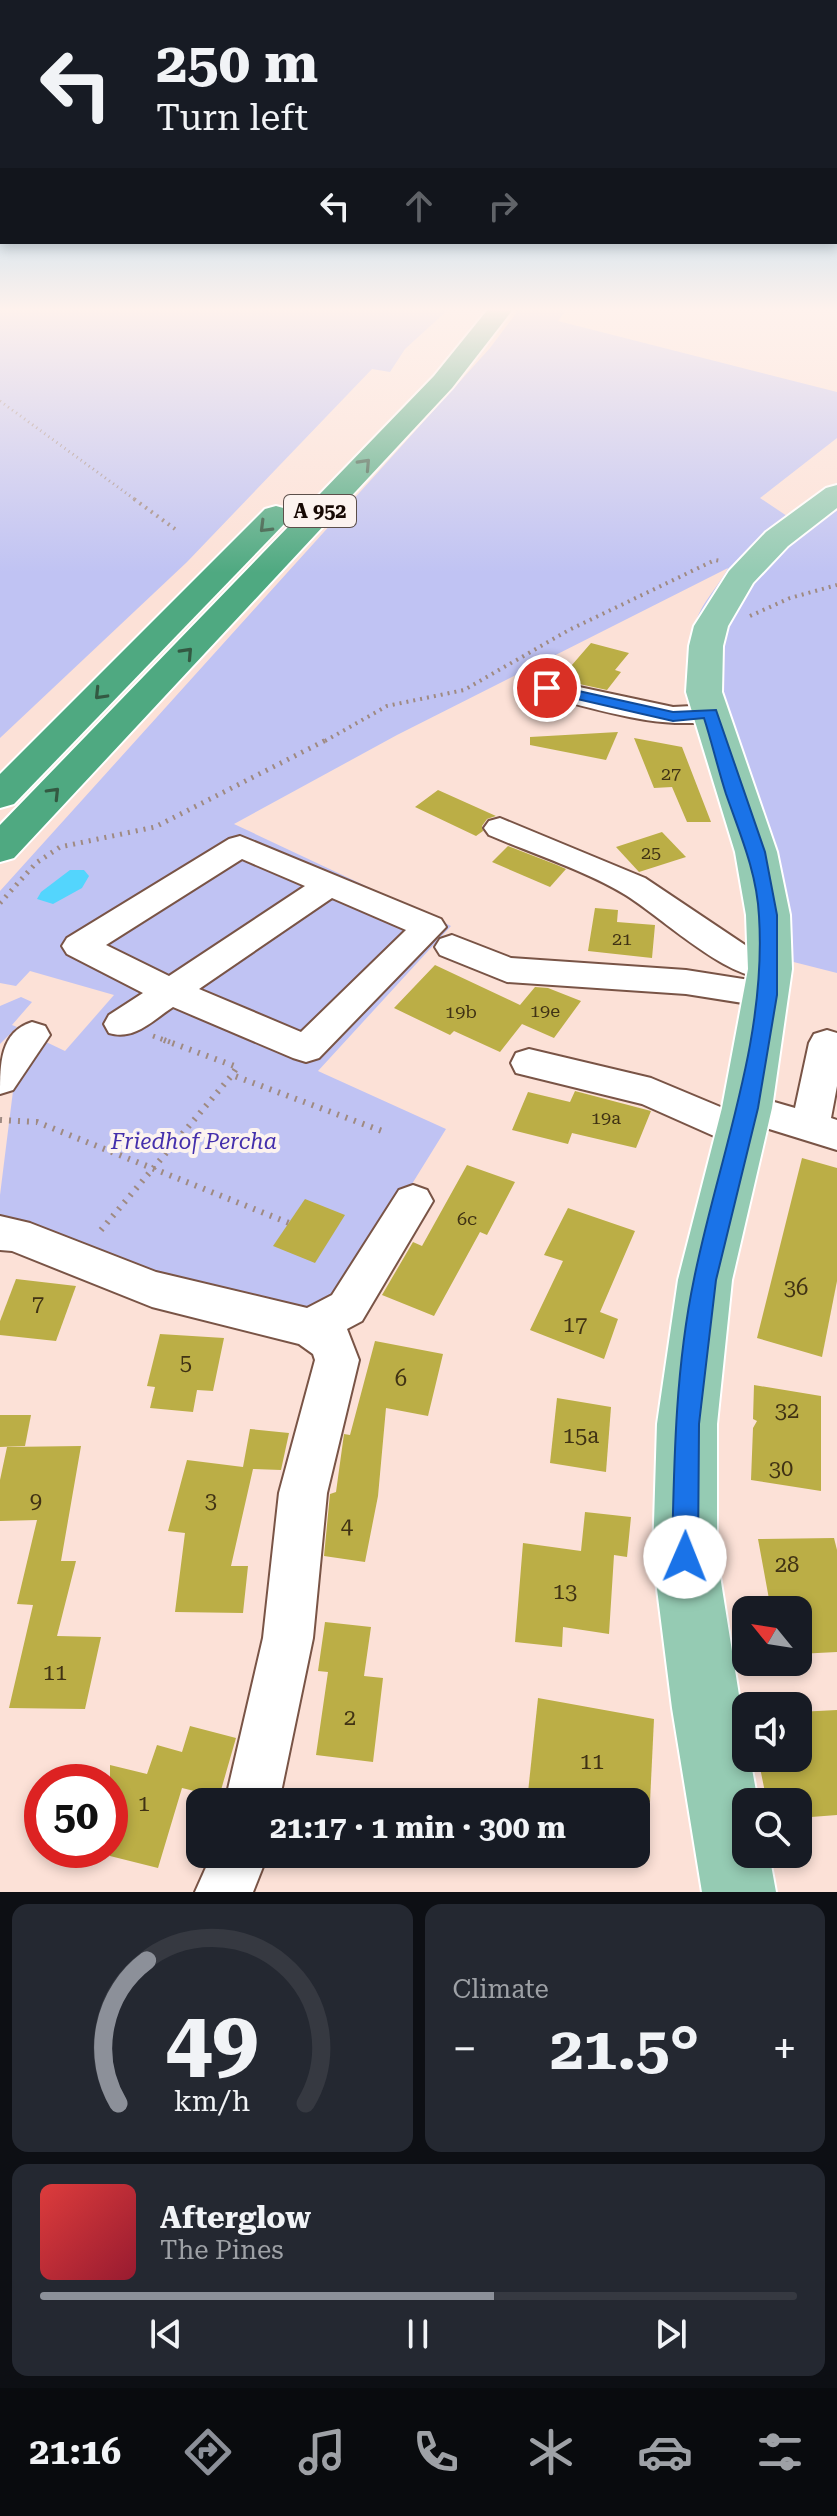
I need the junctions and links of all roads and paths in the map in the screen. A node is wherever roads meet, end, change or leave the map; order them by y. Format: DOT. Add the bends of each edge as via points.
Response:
graph roads {
  1 [pos="395,396"];
  2 [pos="429,396"];
  3 [pos="0,401"];
  4 [pos="326,465"];
  5 [pos="837,494"];
  6 [pos="294,498"];
  7 [pos="175,529"];
  8 [pos="750,567"];
  9 [pos="837,585"];
  10 [pos="706,646"];
  11 [pos="553,681"];
  12 [pos="711,713"];
  13 [pos="0,796"];
  14 [pos="500,828"];
  15 [pos="0,849"];
  16 [pos="329,885"];
  17 [pos="0,903"];
  18 [pos="452,947"];
  19 [pos="769,982"];
  20 [pos="172,992"];
  21 [pos="122,1024"];
  22 [pos="32,1035"];
  23 [pos="827,1043"];
  24 [pos="529,1063"];
  25 [pos="232,1075"];
  26 [pos="0,1080"];
  27 [pos="0,1120"];
  28 [pos="744,1121"];
  29 [pos="382,1131"];
  30 [pos="824,1131"];
  31 [pos="153,1170"];
  32 [pos="413,1201"];
  33 [pos="289,1223"];
  34 [pos="101,1230"];
  35 [pos="0,1233"];
  36 [pos="310,1328"];
  37 [pos="255,1788"];
  38 [pos="234,1868"];
  39 [pos="224,1892"];
  40 [pos="739,1892"];
  1 -- 4 [label="highway, A 952"];
  15 -- 2 [label="highway, A 952, one-way"];
  3 -- 7 [label="path"];
  5 -- 8 [label="main road" via="777,539"];
  6 -- 13 [label="highway, A 952, one-way"];
  8 -- 10 [label="main road" via="711,626"];
  8 -- 17 [label="path" via="715,560 569,630 464,690 387,706 155,827 60,847 36,863"];
  9 -- 10 [label="path" via="774,605"];
  10 -- 12 [label="main road" via="704,692"];
  11 -- 12 [label="street" via="547,688 673,716"];
  12 -- 19 [label="main road" via="756,852 768,915"];
  14 -- 19 [label="street" via="634,885"];
  16 -- 20 [label="street"];
  16 -- 20 [label="street" via="240,846 79,946"];
  16 -- 20 [label="street" via="429,927 306,1049"];
  18 -- 19 [label="street" via="507,970"];
  19 -- 28 [label="main road"];
  20 -- 21 [label="street"];
  21 -- 25 [label="path" via="237,1067"];
  22 -- 26 [label="street"];
  23 -- 30 [label="street"];
  24 -- 28 [label="street"];
  25 -- 29 [label="path"];
  25 -- 31 [label="path"];
  27 -- 31 [label="path" via="37,1122"];
  28 -- 30 [label="street"];
  28 -- 40 [label="main road" via="705,1280 687,1424 685,1557"];
  31 -- 33 [label="path"];
  31 -- 34 [label="path"];
  32 -- 36 [label="street" via="347,1308"];
  35 -- 36 [label="street" via="152,1289"];
  36 -- 37 [label="street" via="331,1342 337,1360 303,1493 288,1638"];
  38 -- 39 [label="street"];
}
